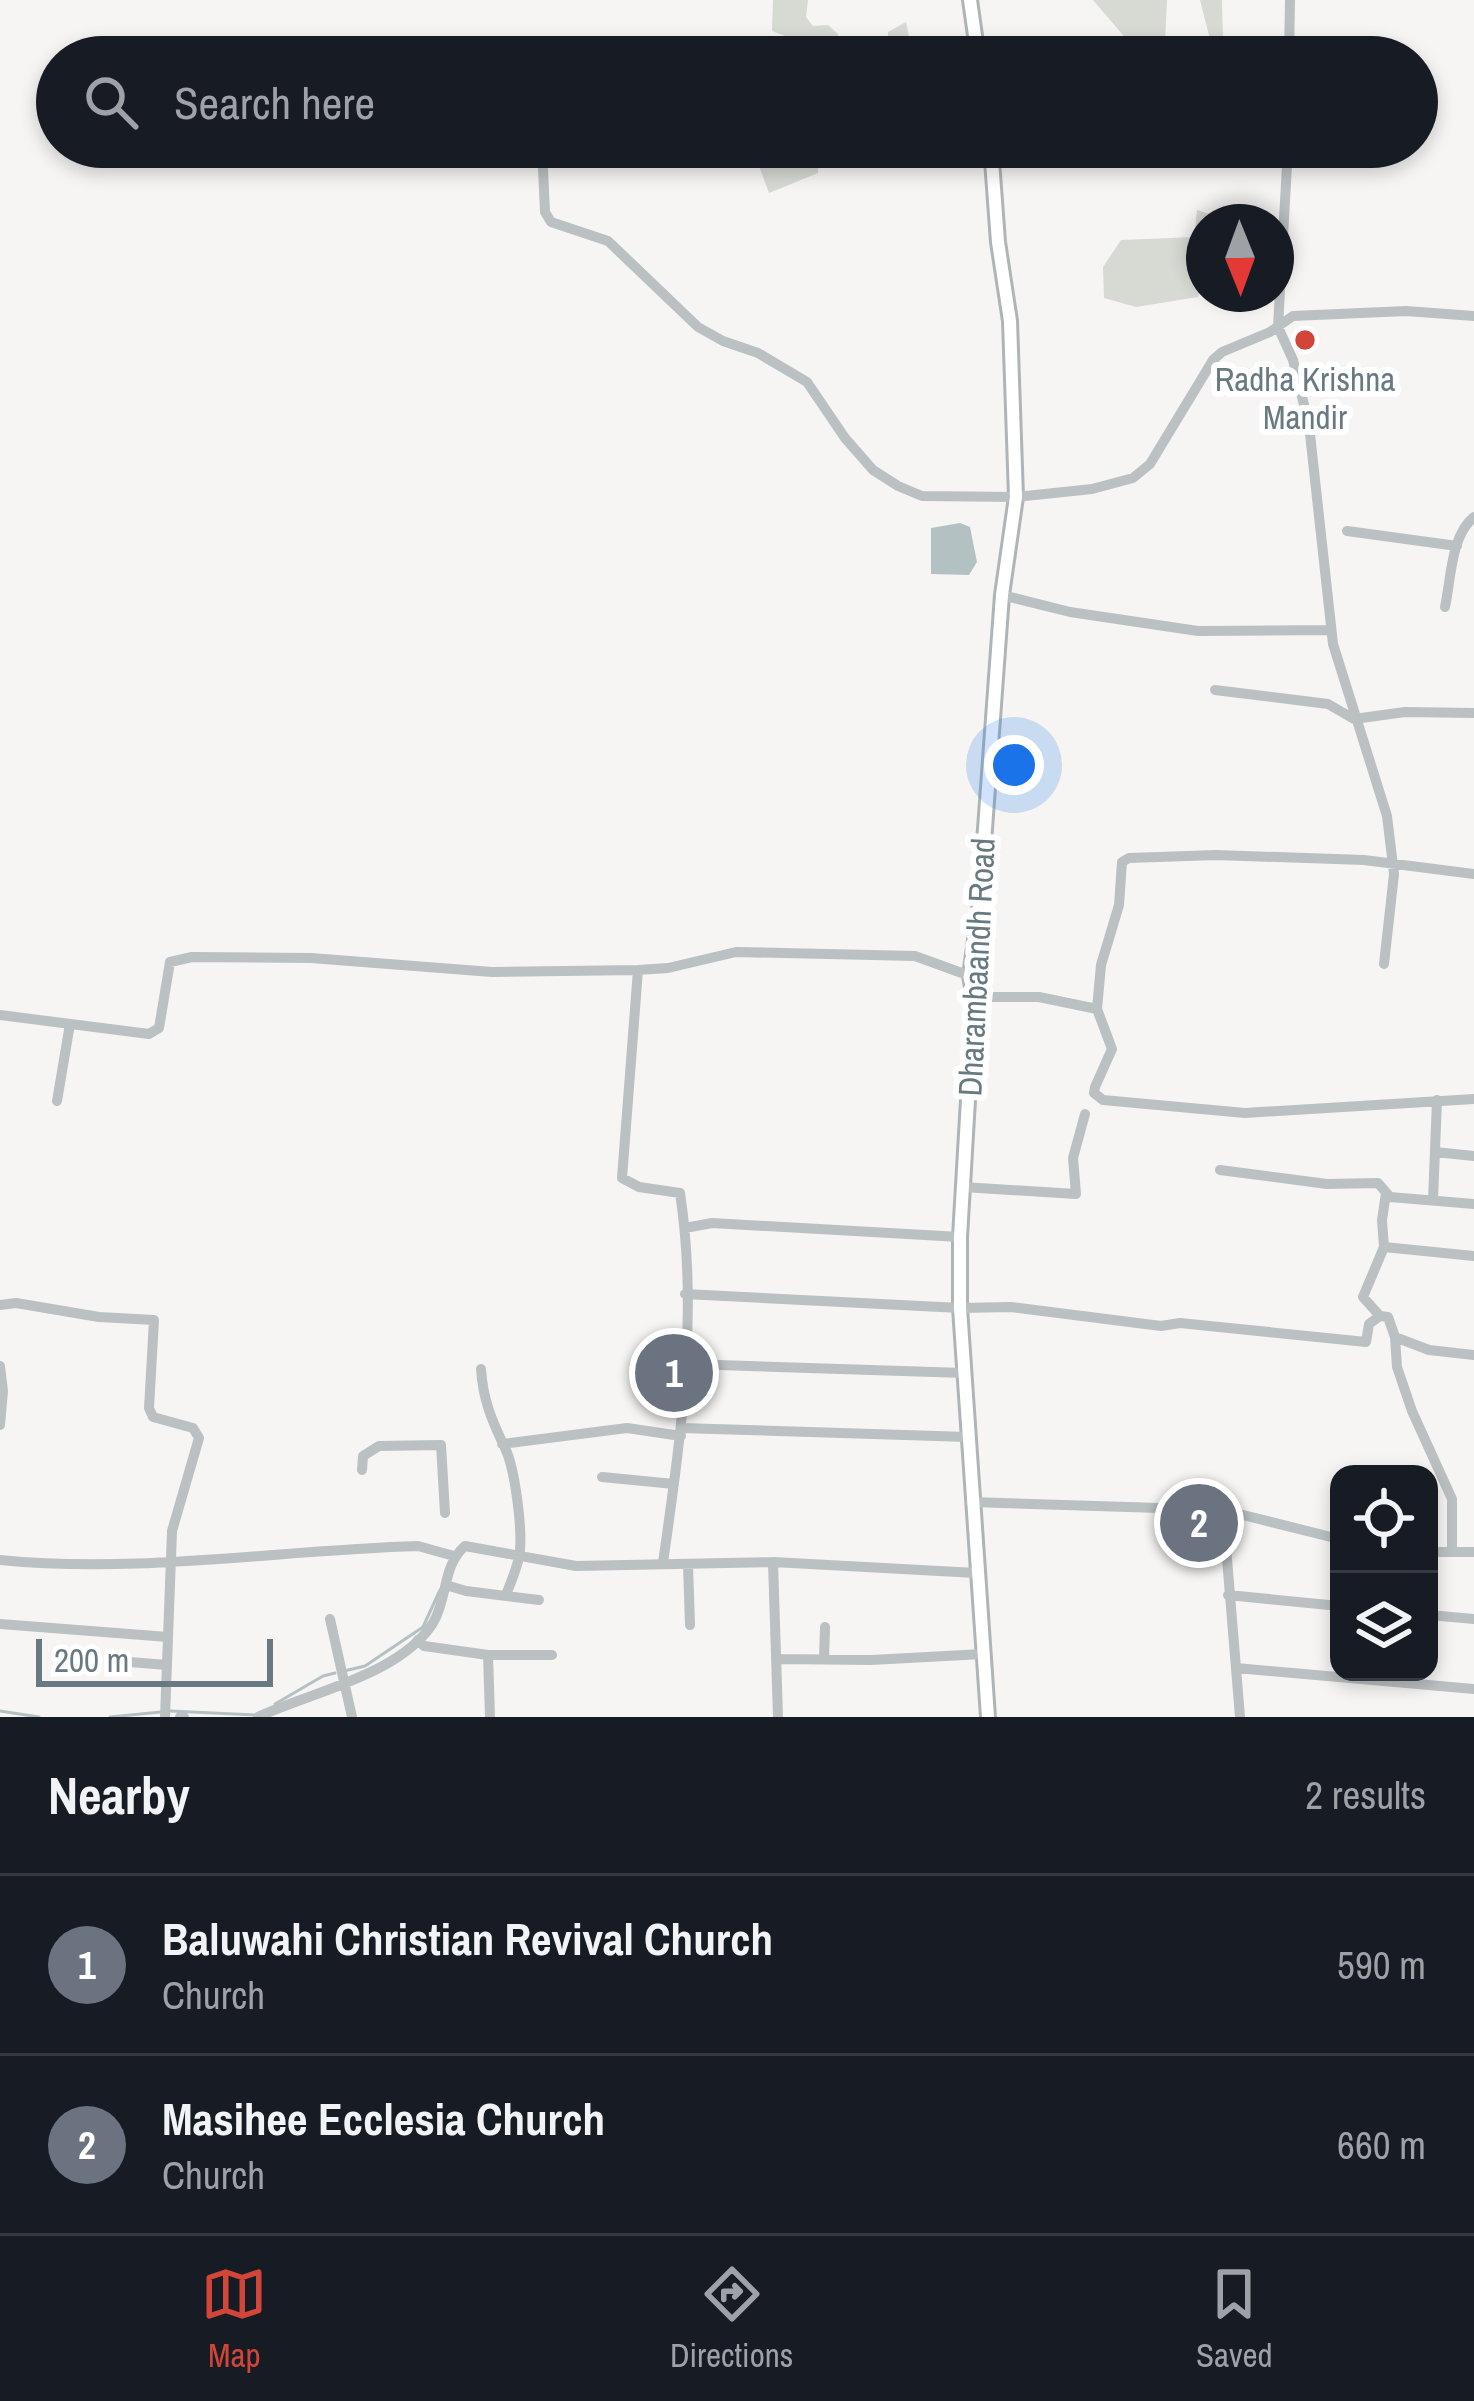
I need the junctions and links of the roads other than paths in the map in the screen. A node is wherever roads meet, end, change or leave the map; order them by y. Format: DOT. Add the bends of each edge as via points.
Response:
graph roads {
  1 [pos="970,0"];
  2 [pos="1290,0"];
  3 [pos="975,36"];
  4 [pos="1289,36"];
  5 [pos="543,168"];
  6 [pos="993,168"];
  7 [pos="1287,168"];
  8 [pos="1474,316"];
  9 [pos="1279,327"];
  10 [pos="1016,497"];
  11 [pos="1474,517"];
  12 [pos="1347,531"];
  13 [pos="1457,546"];
  14 [pos="1002,596"];
  15 [pos="1445,607"];
  16 [pos="1330,631"];
  17 [pos="1215,690"];
  18 [pos="1474,713"];
  19 [pos="1354,718"];
  20 [pos="1393,866"];
  21 [pos="1474,874"];
  22 [pos="1384,964"];
  23 [pos="638,970"];
  24 [pos="970,976"];
  25 [pos="974,997"];
  26 [pos="1097,1010"];
  27 [pos="0,1015"];
  28 [pos="70,1024"];
  29 [pos="57,1100"];
  30 [pos="1437,1100"];
  31 [pos="1474,1100"];
  32 [pos="1084,1114"];
  33 [pos="1435,1152"];
  34 [pos="1474,1156"];
  35 [pos="1220,1170"];
  36 [pos="963,1187"];
  37 [pos="1386,1193"];
  38 [pos="1433,1200"];
  39 [pos="1474,1204"];
  40 [pos="685,1228"];
  41 [pos="960,1237"];
  42 [pos="1384,1246"];
  43 [pos="1474,1256"];
  44 [pos="685,1294"];
  45 [pos="0,1305"];
  46 [pos="960,1308"];
  47 [pos="1380,1316"];
  48 [pos="1395,1337"];
  49 [pos="1474,1355"];
  50 [pos="688,1364"];
  51 [pos="0,1366"];
  52 [pos="482,1369"];
  53 [pos="964,1373"];
  54 [pos="0,1425"];
  55 [pos="681,1432"];
  56 [pos="968,1437"];
  57 [pos="502,1444"];
  58 [pos="362,1470"];
  59 [pos="602,1477"];
  60 [pos="674,1484"];
  61 [pos="971,1502"];
  62 [pos="1223,1510"];
  63 [pos="445,1514"];
  64 [pos="1330,1537"];
  65 [pos="1438,1552"];
  66 [pos="1452,1552"];
  67 [pos="1474,1552"];
  68 [pos="520,1554"];
  69 [pos="454,1556"];
  70 [pos="0,1560"];
  71 [pos="772,1562"];
  72 [pos="663,1563"];
  73 [pos="169,1564"];
  74 [pos="688,1565"];
  75 [pos="976,1573"];
  76 [pos="446,1585"];
  77 [pos="506,1595"];
  78 [pos="1228,1595"];
  79 [pos="539,1600"];
  80 [pos="1330,1605"];
  81 [pos="1438,1616"];
  82 [pos="330,1619"];
  83 [pos="1474,1619"];
  84 [pos="0,1624"];
  85 [pos="690,1625"];
  86 [pos="825,1627"];
  87 [pos="168,1637"];
  88 [pos="418,1640"];
  89 [pos="983,1654"];
  90 [pos="488,1655"];
  91 [pos="552,1655"];
  92 [pos="778,1659"];
  93 [pos="824,1659"];
  94 [pos="117,1660"];
  95 [pos="167,1665"];
  96 [pos="1236,1668"];
  97 [pos="346,1684"];
  98 [pos="1474,1689"];
  99 [pos="165,1717"];
  100 [pos="258,1717"];
  101 [pos="352,1717"];
  102 [pos="490,1717"];
  103 [pos="778,1717"];
  104 [pos="988,1717"];
  105 [pos="1240,1717"];
  1 -- 3 [label="main road"];
  2 -- 4 [label="street"];
  5 -- 10 [label="street" via="550,222 608,241 698,327 807,382 873,470 922,496"];
  6 -- 10 [label="main road, Dharambaandh Road" via="1010,321"];
  7 -- 9 [label="street"];
  8 -- 9 [label="street" via="1344,313 1293,316"];
  9 -- 10 [label="street" via="1214,360 1150,464 1133,478"];
  9 -- 16 [label="street" via="1309,425"];
  10 -- 14 [label="main road, Dharambaandh Road"];
  11 -- 13 [label="street"];
  12 -- 13 [label="street"];
  13 -- 15 [label="street"];
  14 -- 16 [label="street" via="1198,631"];
  14 -- 24 [label="main road, Dharambaandh Road"];
  16 -- 19 [label="street"];
  17 -- 19 [label="street" via="1328,704"];
  18 -- 19 [label="street"];
  19 -- 20 [label="street" via="1387,816"];
  20 -- 21 [label="street"];
  20 -- 22 [label="street"];
  20 -- 26 [label="street" via="1129,858 1122,862"];
  23 -- 24 [label="street" via="736,952 915,956"];
  23 -- 28 [label="street" via="492,972 192,957 170,962 159,1028 149,1034"];
  23 -- 40 [label="street" via="622,1178 680,1193"];
  24 -- 25 [label="main road, Dharambaandh Road"];
  25 -- 26 [label="street" via="1039,997"];
  25 -- 36 [label="main road, Dharambaandh Road"];
  26 -- 30 [label="street" via="1112,1049 1095,1087 1103,1100 1245,1113"];
  27 -- 28 [label="street"];
  28 -- 29 [label="street"];
  30 -- 31 [label="street"];
  30 -- 33 [label="street"];
  32 -- 36 [label="street" via="1072,1158 1076,1194"];
  33 -- 34 [label="street"];
  33 -- 38 [label="street"];
  35 -- 37 [label="street" via="1378,1183"];
  36 -- 41 [label="main road, Dharambaandh Road"];
  37 -- 38 [label="street"];
  37 -- 42 [label="street"];
  38 -- 39 [label="street"];
  40 -- 41 [label="street"];
  40 -- 44 [label="street"];
  41 -- 46 [label="main road, Dharambaandh Road"];
  42 -- 43 [label="street"];
  42 -- 47 [label="street" via="1363,1297"];
  44 -- 46 [label="street"];
  44 -- 50 [label="street"];
  45 -- 73 [label="street" via="154,1320 149,1408 199,1438 175,1510"];
  46 -- 47 [label="street" via="1366,1342"];
  46 -- 53 [label="main road, Dharambaandh Road"];
  47 -- 48 [label="street"];
  48 -- 49 [label="street"];
  48 -- 66 [label="street" via="1396,1367 1453,1499"];
  50 -- 53 [label="street"];
  50 -- 55 [label="street"];
  51 -- 54 [label="street"];
  52 -- 57 [label="street" via="482,1394"];
  53 -- 56 [label="main road, Dharambaandh Road"];
  55 -- 56 [label="street"];
  55 -- 57 [label="street" via="627,1428"];
  55 -- 60 [label="street"];
  56 -- 61 [label="main road, Dharambaandh Road"];
  57 -- 68 [label="street"];
  58 -- 63 [label="street" via="363,1456 379,1446 441,1445"];
  59 -- 60 [label="street"];
  60 -- 72 [label="street"];
  61 -- 62 [label="street"];
  61 -- 75 [label="main road, Dharambaandh Road"];
  62 -- 64 [label="street"];
  62 -- 78 [label="street"];
  65 -- 66 [label="street"];
  66 -- 67 [label="street"];
  68 -- 69 [label="street" via="465,1546"];
  68 -- 72 [label="street" via="576,1565"];
  68 -- 77 [label="street"];
  69 -- 73 [label="street" via="418,1546 357,1547"];
  69 -- 76 [label="street"];
  70 -- 73 [label="street"];
  71 -- 74 [label="street"];
  71 -- 75 [label="street"];
  71 -- 92 [label="street"];
  72 -- 74 [label="street"];
  73 -- 87 [label="street"];
  74 -- 85 [label="street"];
  75 -- 89 [label="main road, Dharambaandh Road"];
  76 -- 77 [label="street"];
  76 -- 88 [label="street" via="434,1622"];
  77 -- 79 [label="street"];
  78 -- 80 [label="street"];
  78 -- 96 [label="street"];
  81 -- 83 [label="street"];
  82 -- 97 [label="street"];
  84 -- 87 [label="street"];
  86 -- 93 [label="street"];
  87 -- 95 [label="street"];
  88 -- 90 [label="street"];
  88 -- 97 [label="street"];
  89 -- 93 [label="street"];
  89 -- 104 [label="main road, Dharambaandh Road"];
  90 -- 91 [label="street"];
  90 -- 102 [label="street"];
  92 -- 93 [label="street"];
  92 -- 103 [label="street"];
  94 -- 95 [label="street"];
  95 -- 99 [label="street"];
  96 -- 98 [label="street"];
  96 -- 105 [label="street"];
  97 -- 100 [label="street"];
  97 -- 101 [label="street"];
}
